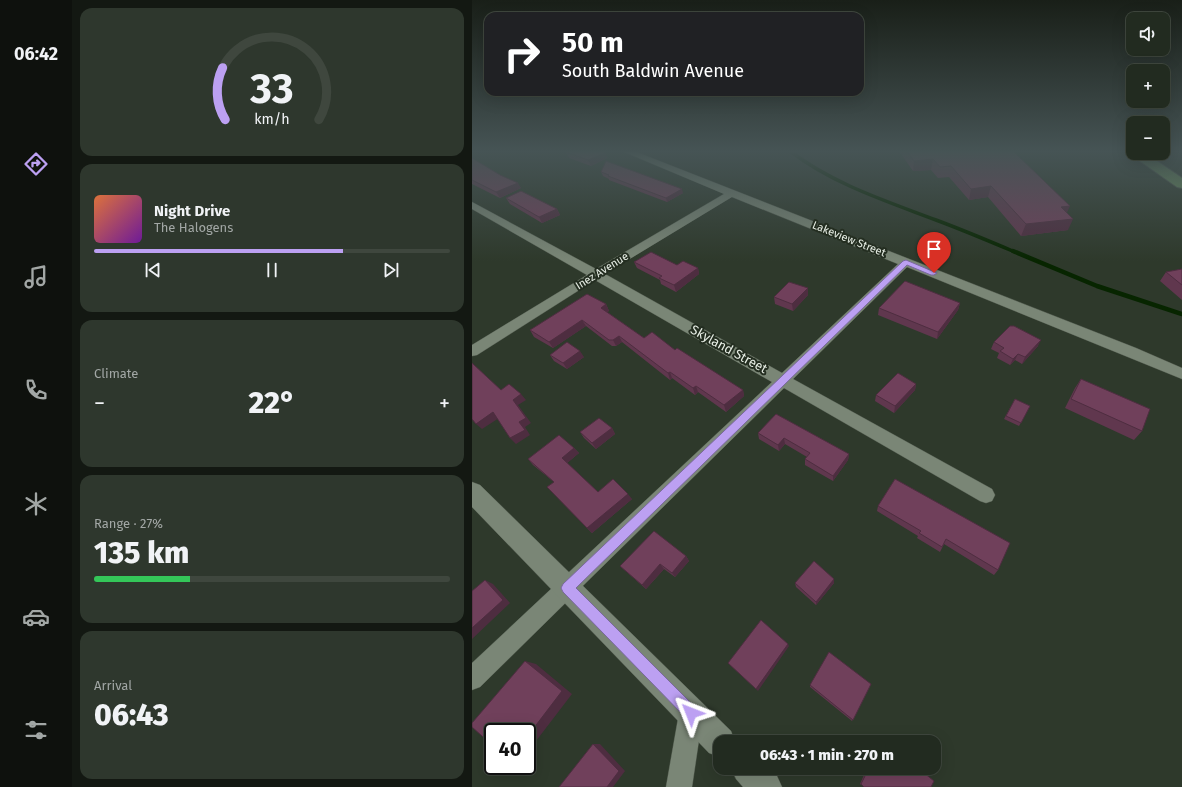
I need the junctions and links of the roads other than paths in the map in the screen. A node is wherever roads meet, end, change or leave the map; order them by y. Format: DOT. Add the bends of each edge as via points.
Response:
graph roads {
  1 [pos="719,188"];
  2 [pos="732,193"];
  3 [pos="472,205"];
  4 [pos="906,262"];
  5 [pos="596,275"];
  6 [pos="472,351"];
  7 [pos="1182,374"];
  8 [pos="784,380"];
  9 [pos="472,492"];
  10 [pos="986,495"];
  11 [pos="567,588"];
  12 [pos="472,679"];
  13 [pos="691,713"];
  14 [pos="713,735"];
  15 [pos="754,775"];
  16 [pos="679,787"];
  17 [pos="766,787"];
  1 -- 2 [label="street, Lakeview Street"];
  2 -- 4 [label="street, Lakeview Street"];
  2 -- 5 [label="street, Inez Avenue"];
  3 -- 5 [label="street, Skyland Street"];
  4 -- 7 [label="street, Lakeview Street"];
  4 -- 8 [label="street"];
  5 -- 6 [label="street, Inez Avenue"];
  5 -- 8 [label="street, Skyland Street"];
  8 -- 10 [label="street, Skyland Street"];
  8 -- 11 [label="street"];
  9 -- 11 [label="street"];
  11 -- 12 [label="street"];
  11 -- 13 [label="street"];
  13 -- 14 [label="street"];
  13 -- 16 [label="street"];
  15 -- 17 [label="street"];
}
